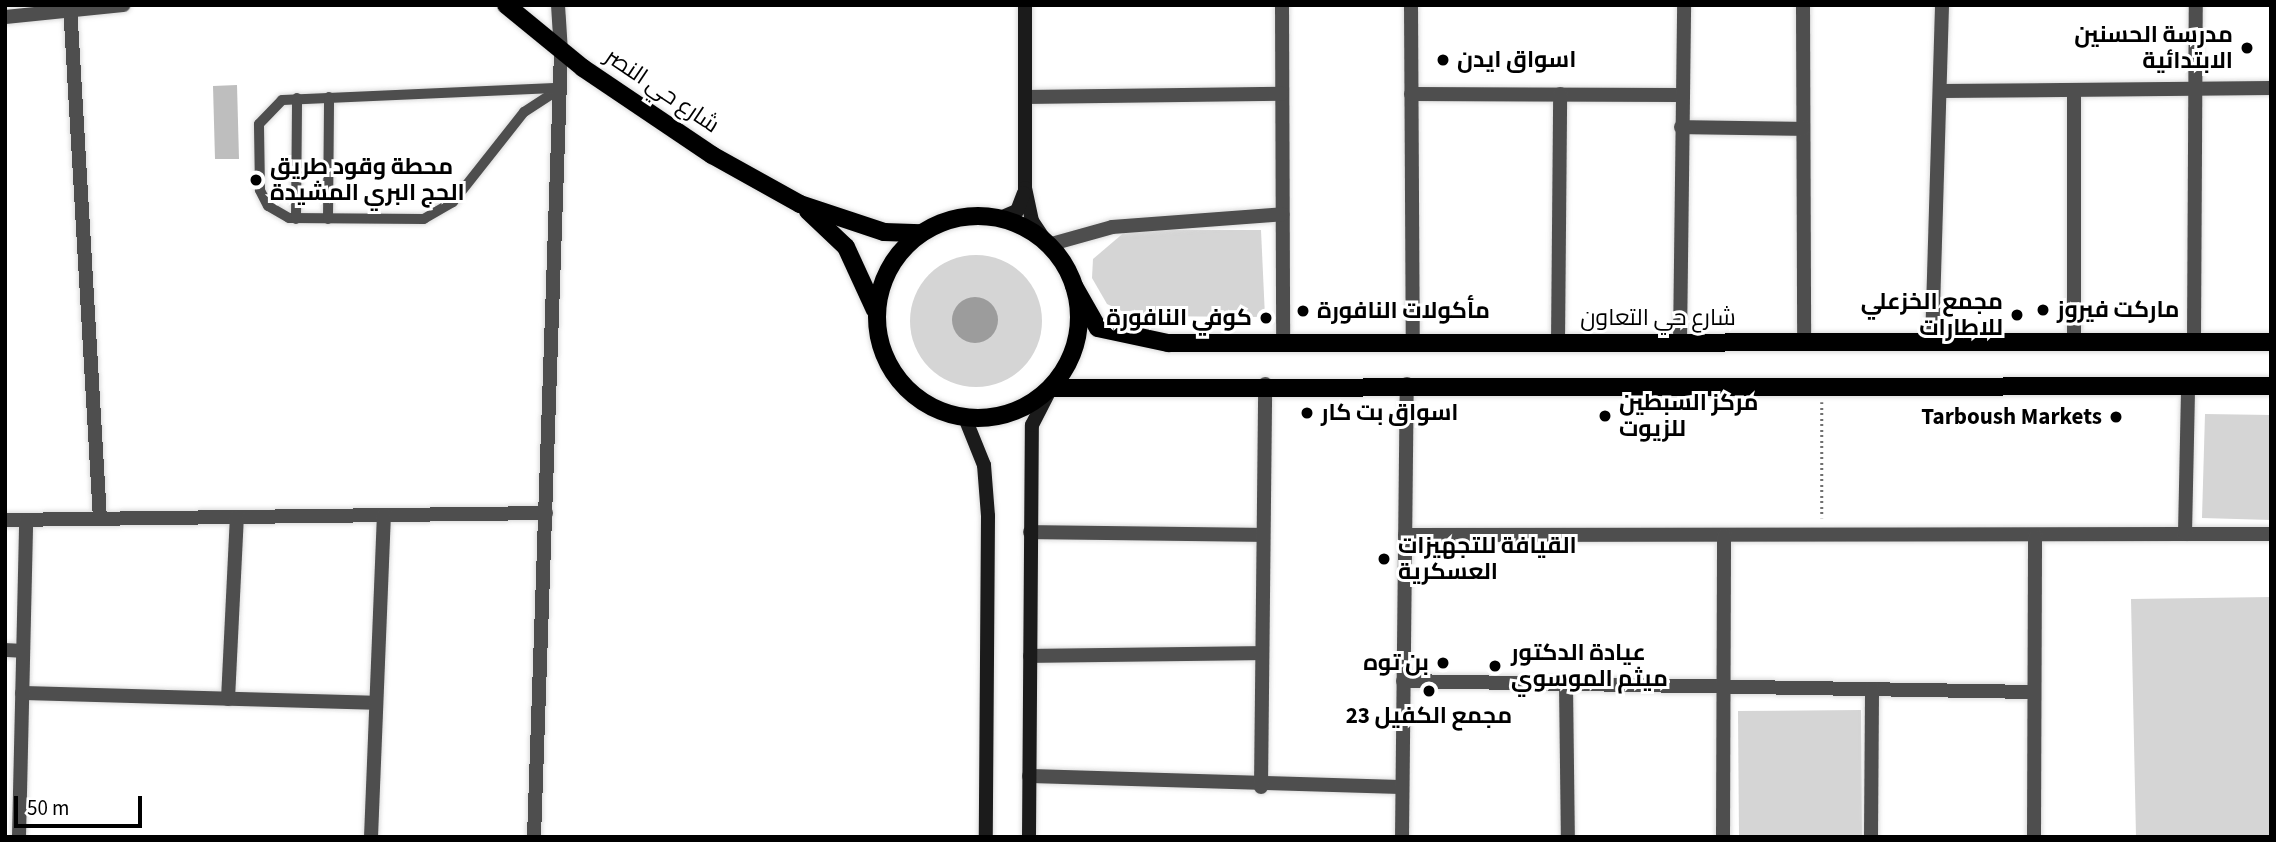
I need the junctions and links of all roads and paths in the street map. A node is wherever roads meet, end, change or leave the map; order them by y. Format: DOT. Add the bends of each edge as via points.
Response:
graph roads {
  1 [pos="123,5"];
  2 [pos="506,5"];
  3 [pos="558,5"];
  4 [pos="1025,5"];
  5 [pos="1282,5"];
  6 [pos="1411,5"];
  7 [pos="1684,5"];
  8 [pos="1803,5"];
  9 [pos="1941,5"];
  10 [pos="2196,5"];
  11 [pos="70,8"];
  12 [pos="5,17"];
  13 [pos="561,51"];
  14 [pos="561,88"];
  15 [pos="2271,88"];
  16 [pos="2195,89"];
  17 [pos="1941,90"];
  18 [pos="2074,90"];
  19 [pos="1282,93"];
  20 [pos="1411,94"];
  21 [pos="1560,94"];
  22 [pos="1682,95"];
  23 [pos="329,97"];
  24 [pos="1025,97"];
  25 [pos="297,98"];
  26 [pos="1681,127"];
  27 [pos="1803,129"];
  28 [pos="1025,188"];
  29 [pos="800,204"];
  30 [pos="1283,214"];
  31 [pos="296,219"];
  32 [pos="328,219"];
  33 [pos="998,219"];
  34 [pos="921,233"];
  35 [pos="1048,244"];
  36 [pos="1074,286"];
  37 [pos="876,314"];
  38 [pos="2194,341"];
  39 [pos="2271,342"];
  40 [pos="1283,343"];
  41 [pos="1413,343"];
  42 [pos="1558,343"];
  43 [pos="1680,343"];
  44 [pos="1804,343"];
  45 [pos="1933,343"];
  46 [pos="2074,343"];
  47 [pos="1265,384"];
  48 [pos="1407,384"];
  49 [pos="1822,385"];
  50 [pos="2188,386"];
  51 [pos="2271,386"];
  52 [pos="1051,388"];
  53 [pos="965,418"];
  54 [pos="546,513"];
  55 [pos="384,515"];
  56 [pos="237,517"];
  57 [pos="100,519"];
  58 [pos="5,520"];
  59 [pos="26,521"];
  60 [pos="1030,532"];
  61 [pos="2185,534"];
  62 [pos="2271,534"];
  63 [pos="1263,535"];
  64 [pos="1405,535"];
  65 [pos="1724,536"];
  66 [pos="1822,536"];
  67 [pos="2035,537"];
  68 [pos="5,650"];
  69 [pos="23,651"];
  70 [pos="1262,653"];
  71 [pos="1030,656"];
  72 [pos="1404,681"];
  73 [pos="1566,684"];
  74 [pos="1724,687"];
  75 [pos="1872,689"];
  76 [pos="2032,692"];
  77 [pos="22,693"];
  78 [pos="228,699"];
  79 [pos="376,703"];
  80 [pos="1029,776"];
  81 [pos="1261,787"];
  82 [pos="1402,787"];
  83 [pos="19,837"];
  84 [pos="371,837"];
  85 [pos="534,837"];
  86 [pos="986,837"];
  87 [pos="1029,837"];
  88 [pos="1402,837"];
  89 [pos="1568,837"];
  90 [pos="1723,837"];
  91 [pos="1871,837"];
  92 [pos="2034,837"];
  1 -- 11 [label="street"];
  2 -- 13 [label="main road, شارع حي النصر"];
  3 -- 13 [label="street"];
  4 -- 24 [label="main road"];
  5 -- 19 [label="street"];
  6 -- 20 [label="street"];
  7 -- 22 [label="street"];
  8 -- 27 [label="street"];
  9 -- 17 [label="street"];
  10 -- 16 [label="street"];
  11 -- 12 [label="street"];
  11 -- 57 [label="street"];
  13 -- 14 [label="street"];
  13 -- 29 [label="main road, شارع حي النصر" via="712,155"];
  14 -- 23 [label="lane"];
  14 -- 32 [label="lane" via="524,112 438,214"];
  14 -- 54 [label="street"];
  15 -- 16 [label="street"];
  16 -- 18 [label="street"];
  16 -- 38 [label="street"];
  17 -- 18 [label="street"];
  17 -- 45 [label="street"];
  18 -- 46 [label="street"];
  19 -- 24 [label="street"];
  19 -- 30 [label="street"];
  20 -- 21 [label="street"];
  20 -- 41 [label="street"];
  21 -- 22 [label="street"];
  21 -- 42 [label="street"];
  22 -- 26 [label="street"];
  23 -- 25 [label="lane"];
  23 -- 32 [label="lane"];
  24 -- 28 [label="main road"];
  25 -- 31 [label="lane"];
  25 -- 31 [label="lane" via="268,108 258,132 263,199 275,212"];
  26 -- 27 [label="street"];
  26 -- 43 [label="street"];
  27 -- 44 [label="street"];
  28 -- 33 [label="main road" via="1021,206"];
  28 -- 35 [label="main road" via="1032,221"];
  29 -- 34 [label="main road" via="884,232"];
  29 -- 37 [label="main road" via="846,247"];
  30 -- 35 [label="street" via="1112,227"];
  30 -- 40 [label="street"];
  31 -- 32 [label="lane"];
  33 -- 34 [label="main road" via="952,219"];
  33 -- 35 [label="main road"];
  34 -- 37 [label="main road" via="889,268"];
  35 -- 36 [label="main road"];
  36 -- 40 [label="main road, شارع حي التعاون" via="1090,321 1123,338"];
  36 -- 52 [label="main road" via="1074,351"];
  37 -- 53 [label="main road" via="883,351 901,383 930,406"];
  38 -- 39 [label="main road, شارع حي التعاون"];
  38 -- 46 [label="main road, شارع حي التعاون"];
  40 -- 41 [label="main road, شارع حي التعاون"];
  41 -- 42 [label="main road, شارع حي التعاون"];
  42 -- 43 [label="main road, شارع حي التعاون"];
  43 -- 44 [label="main road, شارع حي التعاون"];
  44 -- 45 [label="main road, شارع حي التعاون"];
  45 -- 46 [label="main road, شارع حي التعاون"];
  47 -- 48 [label="main road"];
  47 -- 52 [label="main road"];
  47 -- 63 [label="street"];
  48 -- 49 [label="main road"];
  48 -- 64 [label="street"];
  49 -- 50 [label="main road"];
  49 -- 66 [label="path"];
  50 -- 51 [label="main road"];
  50 -- 61 [label="street"];
  52 -- 53 [label="main road" via="1011,413"];
  52 -- 60 [label="main road" via="1032,425"];
  53 -- 86 [label="main road" via="984,465 988,516"];
  54 -- 55 [label="street"];
  54 -- 85 [label="street"];
  55 -- 56 [label="street"];
  55 -- 79 [label="street"];
  56 -- 57 [label="street"];
  56 -- 78 [label="street"];
  57 -- 59 [label="street"];
  58 -- 59 [label="street"];
  59 -- 69 [label="street"];
  60 -- 63 [label="street"];
  60 -- 71 [label="main road"];
  61 -- 62 [label="street"];
  61 -- 67 [label="street"];
  63 -- 70 [label="street"];
  64 -- 65 [label="street"];
  64 -- 72 [label="street"];
  65 -- 66 [label="street"];
  65 -- 74 [label="street"];
  66 -- 67 [label="street"];
  67 -- 76 [label="street"];
  68 -- 69 [label="street"];
  69 -- 77 [label="street"];
  70 -- 71 [label="street"];
  70 -- 81 [label="street"];
  71 -- 80 [label="main road"];
  72 -- 73 [label="street"];
  72 -- 82 [label="street"];
  73 -- 74 [label="street"];
  73 -- 89 [label="street"];
  74 -- 75 [label="street"];
  74 -- 90 [label="street"];
  75 -- 76 [label="street"];
  75 -- 91 [label="street"];
  76 -- 92 [label="street"];
  77 -- 78 [label="street"];
  77 -- 83 [label="street"];
  78 -- 79 [label="street"];
  79 -- 84 [label="street"];
  80 -- 81 [label="street"];
  80 -- 87 [label="main road"];
  81 -- 82 [label="street"];
  82 -- 88 [label="street"];
}
